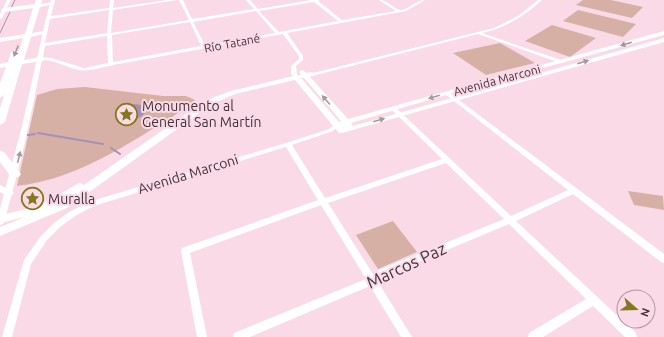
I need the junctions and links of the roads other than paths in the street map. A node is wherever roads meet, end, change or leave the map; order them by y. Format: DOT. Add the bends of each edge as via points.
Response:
graph roads {
  1 [pos="112,0"];
  2 [pos="175,0"];
  3 [pos="181,0"];
  4 [pos="248,0"];
  5 [pos="314,0"];
  6 [pos="318,0"];
  7 [pos="381,0"];
  8 [pos="534,0"];
  9 [pos="540,0"];
  10 [pos="8,1"];
  11 [pos="419,1"];
  12 [pos="52,2"];
  13 [pos="0,3"];
  14 [pos="35,3"];
  15 [pos="112,9"];
  16 [pos="4,10"];
  17 [pos="256,10"];
  18 [pos="400,11"];
  19 [pos="0,18"];
  20 [pos="48,18"];
  21 [pos="191,21"];
  22 [pos="342,22"];
  23 [pos="44,33"];
  24 [pos="285,33"];
  25 [pos="664,33"];
  26 [pos="110,34"];
  27 [pos="278,34"];
  28 [pos="480,34"];
  29 [pos="25,36"];
  30 [pos="0,40"];
  31 [pos="664,40"];
  32 [pos="43,45"];
  33 [pos="204,48"];
  34 [pos="40,59"];
  35 [pos="562,62"];
  36 [pos="15,64"];
  37 [pos="111,65"];
  38 [pos="0,66"];
  39 [pos="570,66"];
  40 [pos="303,74"];
  41 [pos="447,93"];
  42 [pos="0,95"];
  43 [pos="454,98"];
  44 [pos="397,112"];
  45 [pos="0,122"];
  46 [pos="348,126"];
  47 [pos="337,129"];
  48 [pos="288,144"];
  49 [pos="0,154"];
  50 [pos="447,160"];
  51 [pos="15,174"];
  52 [pos="0,188"];
  53 [pos="574,190"];
  54 [pos="9,194"];
  55 [pos="324,201"];
  56 [pos="0,220"];
  57 [pos="510,220"];
  58 [pos="0,232"];
  59 [pos="664,259"];
  60 [pos="372,281"];
  61 [pos="594,300"];
  62 [pos="7,337"];
  63 [pos="202,337"];
  64 [pos="238,337"];
  65 [pos="407,337"];
  66 [pos="533,337"];
  67 [pos="632,337"];
  1 -- 15 [label="street"];
  2 -- 15 [label="street"];
  3 -- 21 [label="street"];
  4 -- 17 [label="street"];
  5 -- 6 [label="street"];
  5 -- 17 [label="street"];
  5 -- 22 [label="street"];
  7 -- 18 [label="street"];
  8 -- 40 [label="street" via="524,10 491,26"];
  9 -- 28 [label="street" via="519,17"];
  10 -- 13 [label="street"];
  10 -- 16 [label="street"];
  11 -- 18 [label="street, Río Tatané"];
  12 -- 14 [label="highway"];
  12 -- 20 [label="street"];
  14 -- 16 [label="highway"];
  14 -- 29 [label="highway"];
  15 -- 20 [label="street"];
  15 -- 26 [label="street"];
  16 -- 19 [label="street"];
  17 -- 21 [label="street"];
  17 -- 27 [label="street"];
  18 -- 22 [label="street, Río Tatané"];
  20 -- 23 [label="street"];
  21 -- 26 [label="street"];
  21 -- 33 [label="street"];
  22 -- 24 [label="street, Río Tatané"];
  23 -- 29 [label="highway"];
  23 -- 32 [label="street"];
  24 -- 27 [label="street, Río Tatané"];
  24 -- 40 [label="street" via="301,56 294,66"];
  25 -- 35 [label="main road, Avenida Marconi, one-way"];
  26 -- 32 [label="street"];
  26 -- 37 [label="street"];
  27 -- 33 [label="street, Río Tatané"];
  28 -- 35 [label="street"];
  28 -- 40 [label="street"];
  29 -- 30 [label="highway"];
  29 -- 36 [label="highway"];
  39 -- 31 [label="main road, Avenida Marconi, one-way"];
  32 -- 34 [label="street"];
  33 -- 37 [label="street, Río Tatané"];
  34 -- 36 [label="highway"];
  34 -- 37 [label="street, Río Tatané" via="46,58 84,69"];
  51 -- 34 [label="street, one-way"];
  35 -- 39 [label="main road"];
  35 -- 41 [label="main road, Avenida Marconi"];
  36 -- 38 [label="highway"];
  36 -- 42 [label="highway"];
  36 -- 45 [label="highway"];
  39 -- 43 [label="main road, Avenida Marconi"];
  46 -- 40 [label="main road, one-way"];
  40 -- 47 [label="main road"];
  40 -- 56 [label="main road" via="245,84 212,96 177,117 60,199 33,211"];
  40 -- 58 [label="main road" via="233,92 209,102 63,204"];
  41 -- 43 [label="street"];
  41 -- 44 [label="main road, Avenida Marconi, one-way"];
  43 -- 44 [label="main road, Avenida Marconi"];
  43 -- 53 [label="street"];
  44 -- 46 [label="main road, Avenida Marconi"];
  44 -- 50 [label="street"];
  46 -- 47 [label="main road, Avenida Marconi"];
  47 -- 48 [label="street, Avenida Marconi"];
  48 -- 55 [label="street"];
  48 -- 62 [label="street, Avenida Marconi" via="91,204 72,214 44,238 27,263"];
  49 -- 51 [label="highway"];
  50 -- 55 [label="street"];
  50 -- 57 [label="street"];
  51 -- 54 [label="street"];
  52 -- 54 [label="main road"];
  53 -- 57 [label="street, Marcos Paz"];
  53 -- 59 [label="street"];
  54 -- 56 [label="street"];
  55 -- 60 [label="street"];
  55 -- 63 [label="street" via="185,251"];
  57 -- 60 [label="street, Marcos Paz" via="382,273"];
  57 -- 61 [label="street"];
  60 -- 64 [label="street, Marcos Paz"];
  60 -- 65 [label="street"];
  61 -- 66 [label="street"];
  61 -- 67 [label="street"];
}
